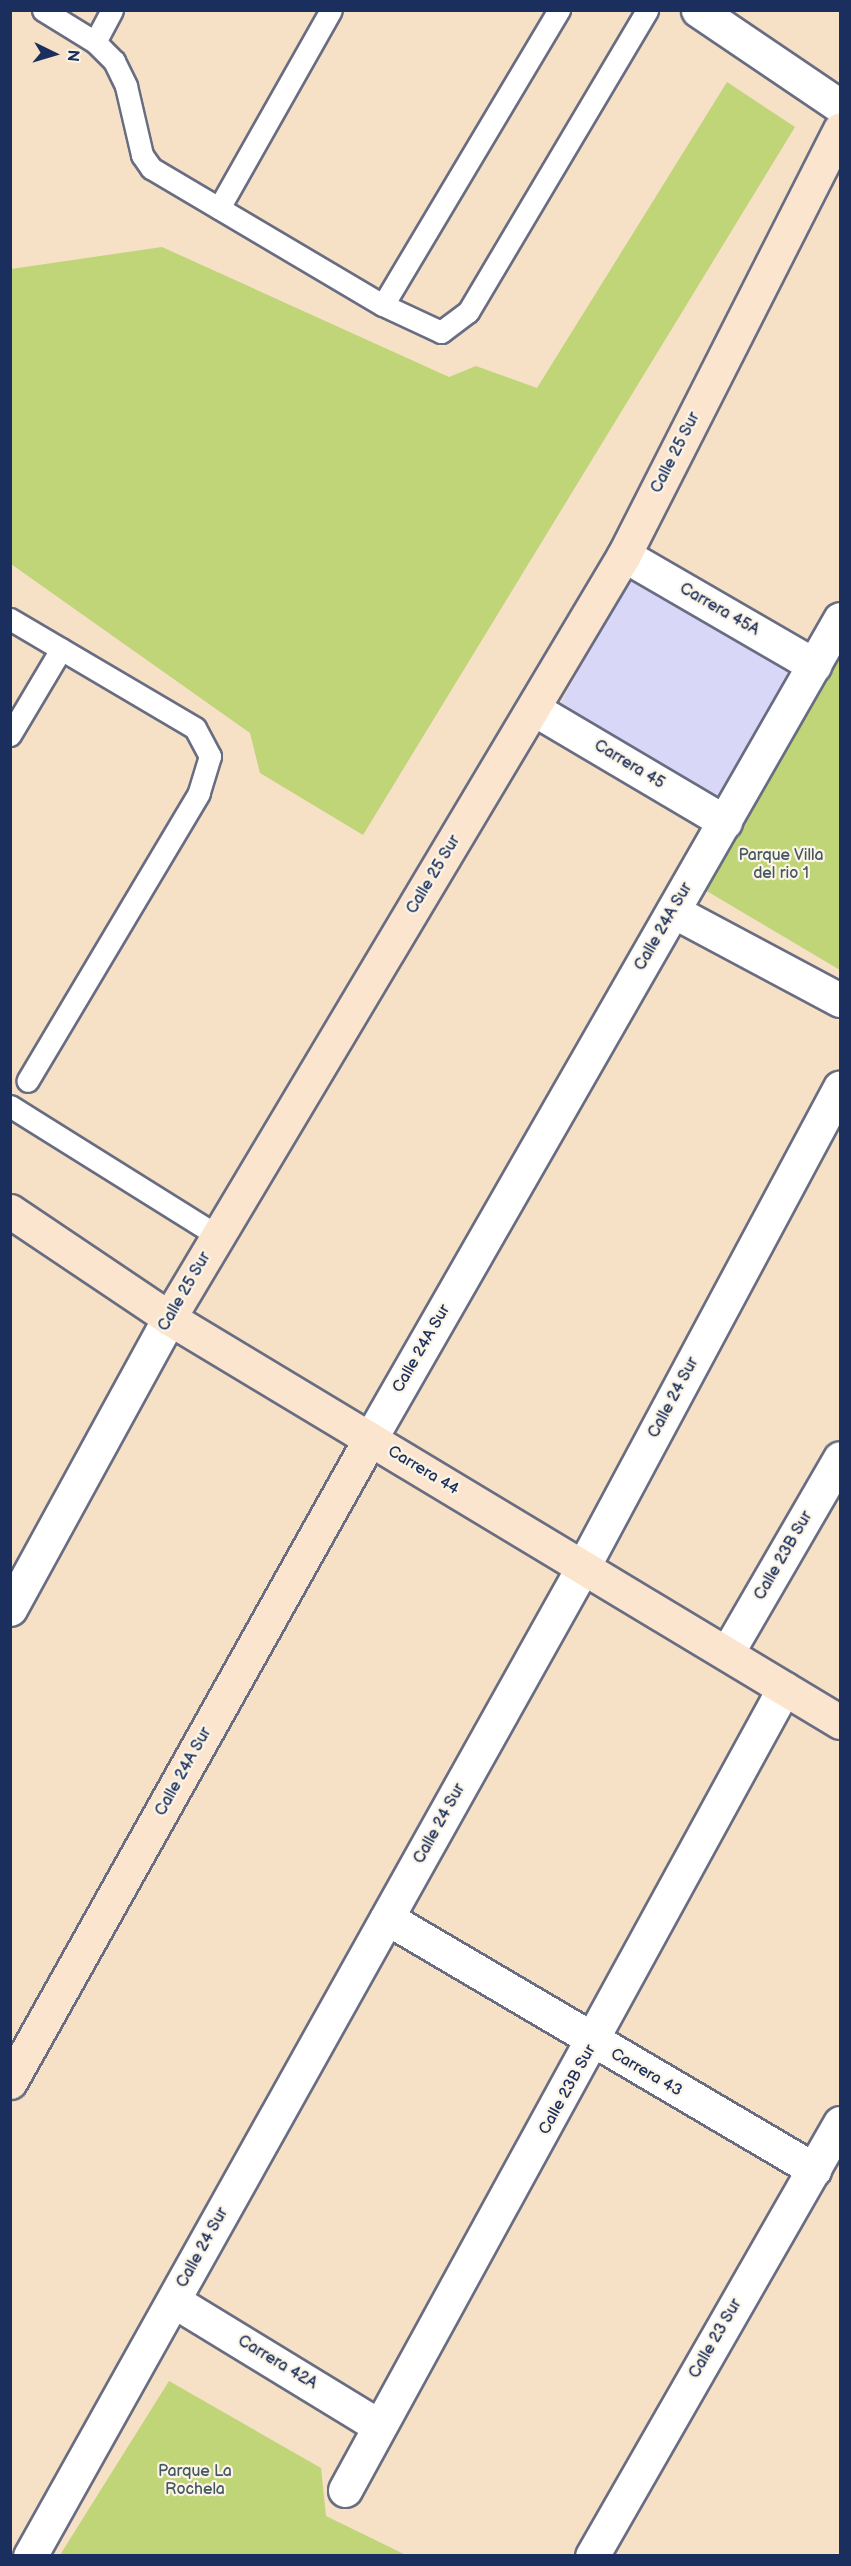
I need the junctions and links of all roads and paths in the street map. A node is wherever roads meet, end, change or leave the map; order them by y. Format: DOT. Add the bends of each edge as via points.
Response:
graph roads {
  1 [pos="43,10"];
  2 [pos="112,10"];
  3 [pos="331,10"];
  4 [pos="559,10"];
  5 [pos="647,10"];
  6 [pos="698,10"];
  7 [pos="95,42"];
  8 [pos="840,106"];
  9 [pos="840,130"];
  10 [pos="219,208"];
  11 [pos="383,305"];
  12 [pos="624,555"];
  13 [pos="10,619"];
  14 [pos="840,619"];
  15 [pos="61,649"];
  16 [pos="814,665"];
  17 [pos="534,708"];
  18 [pos="10,735"];
  19 [pos="725,822"];
  20 [pos="674,911"];
  21 [pos="840,1000"];
  22 [pos="27,1080"];
  23 [pos="840,1087"];
  24 [pos="10,1106"];
  25 [pos="10,1210"];
  26 [pos="218,1236"];
  27 [pos="169,1318"];
  28 [pos="370,1439"];
  29 [pos="840,1458"];
  30 [pos="583,1567"];
  31 [pos="10,1610"];
  32 [pos="727,1653"];
  33 [pos="784,1688"];
  34 [pos="840,1722"];
  35 [pos="387,1918"];
  36 [pos="594,2044"];
  37 [pos="10,2082"];
  38 [pos="840,2123"];
  39 [pos="814,2170"];
  40 [pos="174,2301"];
  41 [pos="379,2426"];
  42 [pos="345,2490"];
  43 [pos="24,2548"];
  44 [pos="592,2556"];
  1 -- 7 [label="lane"];
  2 -- 7 [label="lane"];
  3 -- 10 [label="lane"];
  4 -- 11 [label="lane"];
  5 -- 11 [label="lane" via="458,324 441,332 427,330"];
  6 -- 8 [label="street"];
  7 -- 10 [label="lane" via="114,61 126,86 142,155 151,168"];
  9 -- 12 [label="street, Calle 25 Sur"];
  10 -- 11 [label="lane"];
  12 -- 16 [label="street, Carrera 45A"];
  12 -- 17 [label="street, Calle 25 Sur"];
  13 -- 15 [label="lane"];
  14 -- 16 [label="street, Calle 24A Sur"];
  15 -- 18 [label="lane"];
  15 -- 22 [label="lane" via="195,728 210,756 199,793"];
  16 -- 19 [label="street, Calle 24A Sur"];
  17 -- 19 [label="street, Carrera 45"];
  17 -- 26 [label="street, Calle 25 Sur"];
  19 -- 20 [label="street, Calle 24A Sur"];
  20 -- 21 [label="street"];
  20 -- 28 [label="street, Calle 24A Sur"];
  23 -- 30 [label="street, Calle 24 Sur"];
  24 -- 26 [label="lane"];
  25 -- 27 [label="street, Carrera 44"];
  26 -- 27 [label="street, Calle 25 Sur"];
  27 -- 28 [label="street, Carrera 44"];
  27 -- 31 [label="street, Calle 25 Sur"];
  28 -- 30 [label="street, Carrera 44"];
  28 -- 37 [label="street, Calle 24A Sur"];
  29 -- 32 [label="street, Calle 23B Sur"];
  30 -- 32 [label="street, Carrera 44"];
  30 -- 35 [label="street, Calle 24 Sur"];
  32 -- 33 [label="street, Carrera 44"];
  33 -- 34 [label="street, Carrera 44"];
  33 -- 36 [label="street, Calle 23B Sur"];
  35 -- 36 [label="street, Carrera 43"];
  35 -- 40 [label="street, Calle 24 Sur"];
  36 -- 39 [label="street, Carrera 43"];
  36 -- 41 [label="street, Calle 23B Sur"];
  38 -- 39 [label="street, Calle 23 Sur"];
  39 -- 44 [label="street, Calle 23 Sur"];
  40 -- 41 [label="street, Carrera 42A"];
  40 -- 43 [label="street, Calle 24 Sur"];
  41 -- 42 [label="street, Calle 23B Sur"];
}
